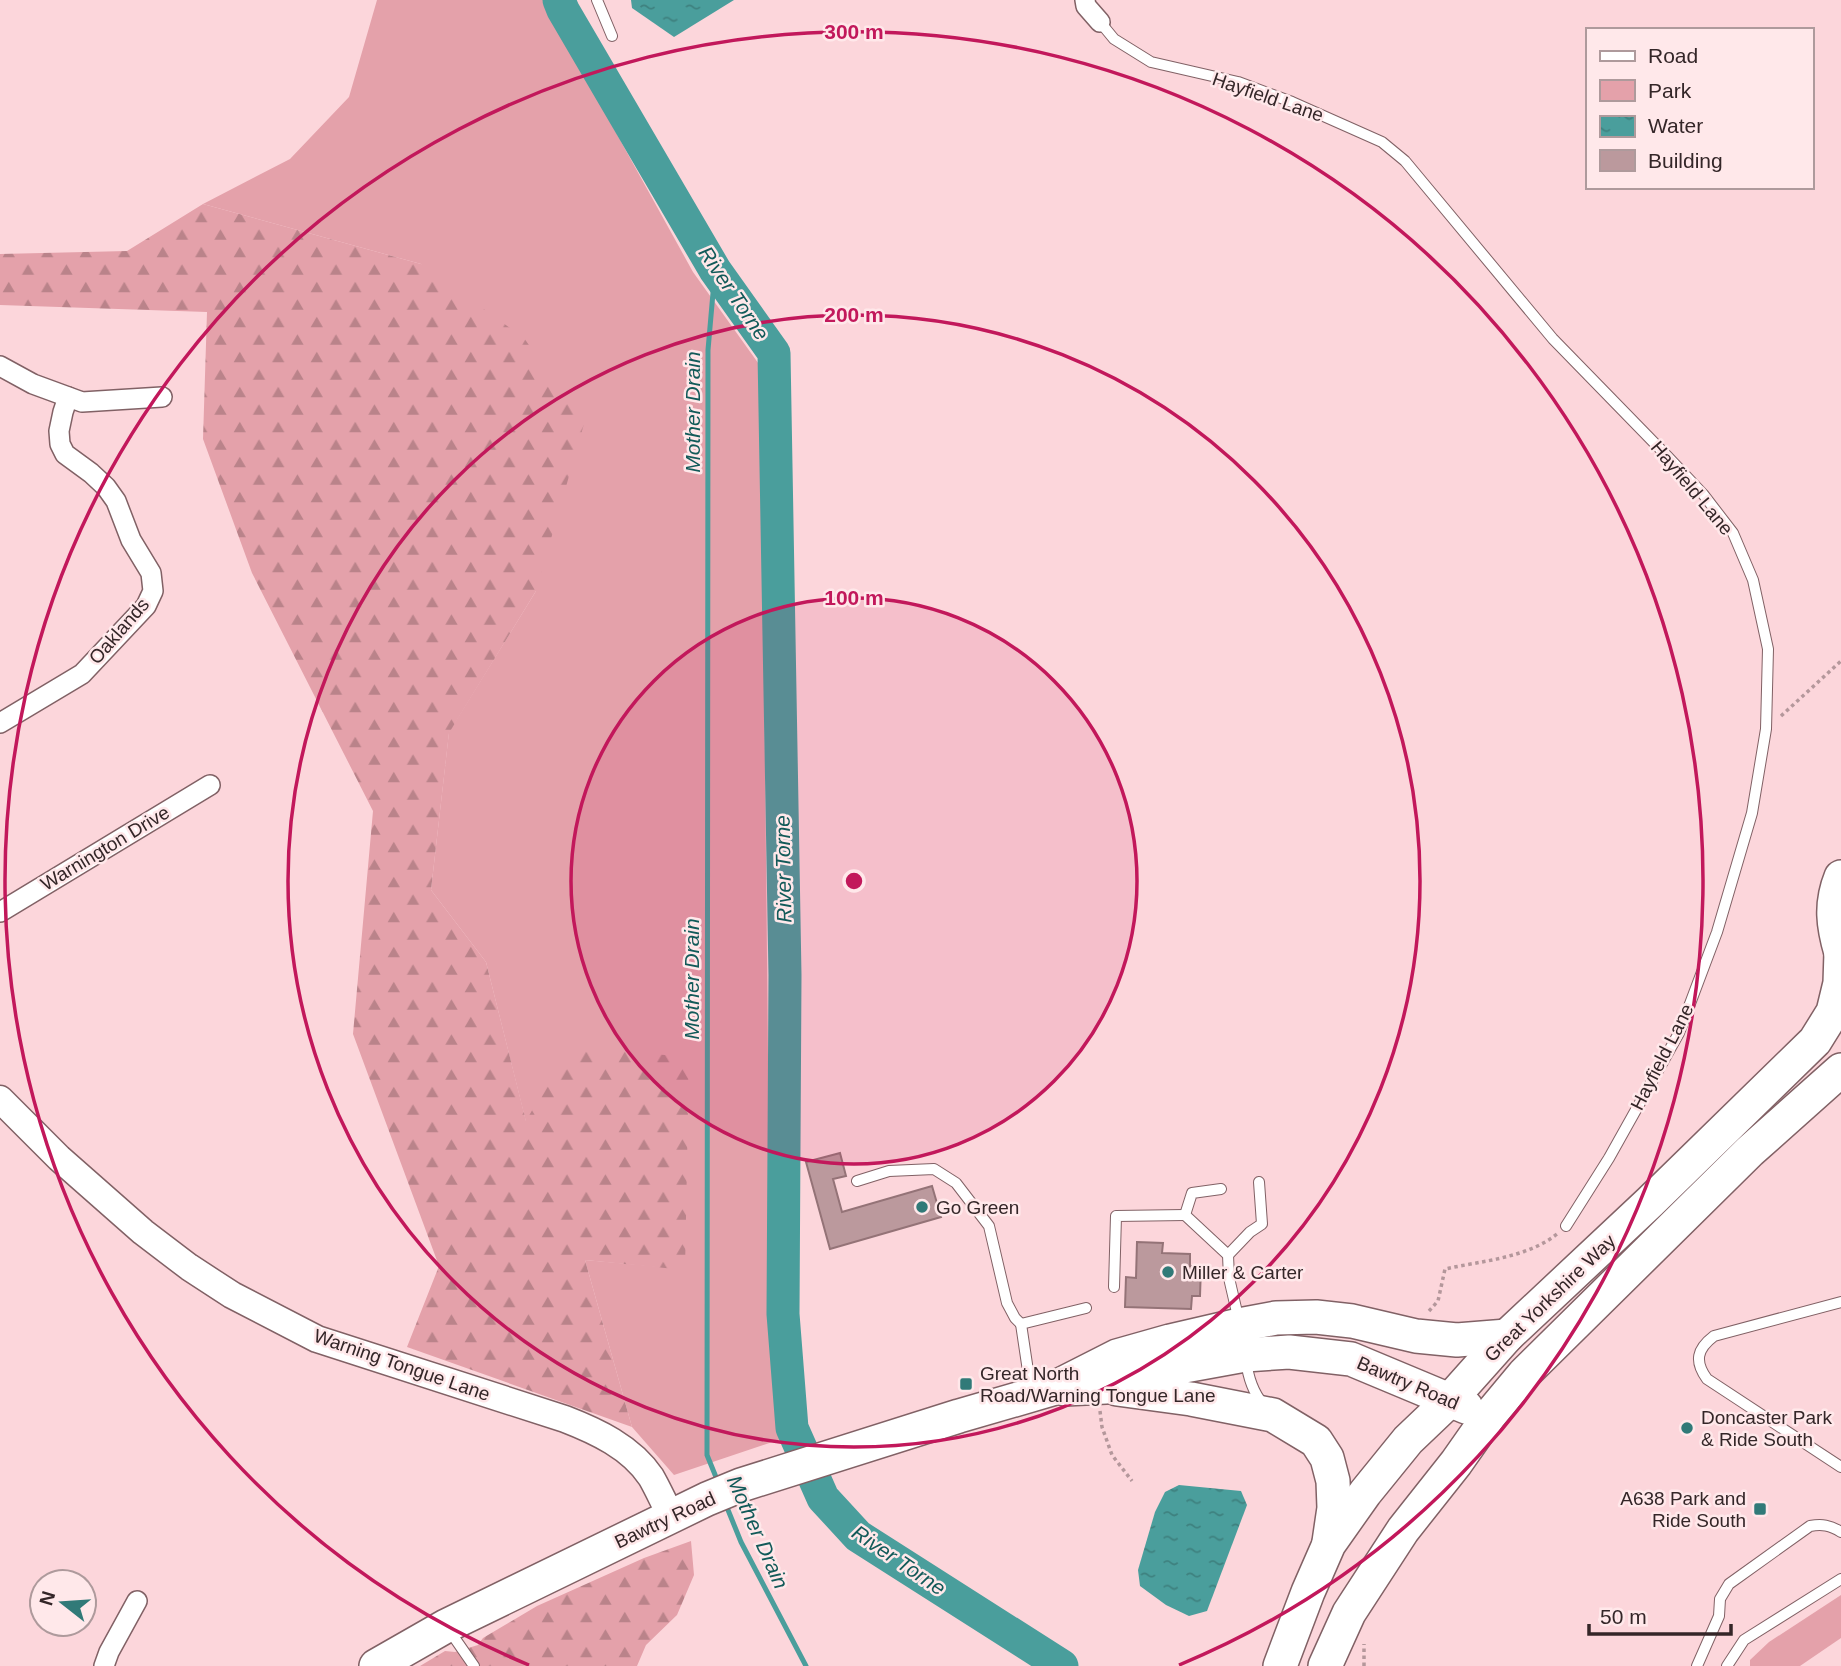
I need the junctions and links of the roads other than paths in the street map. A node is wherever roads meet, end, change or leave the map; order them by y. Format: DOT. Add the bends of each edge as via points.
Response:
graph roads {
  1 [pos="597,0"];
  2 [pos="1085,0"];
  3 [pos="1100,22"];
  4 [pos="612,36"];
  5 [pos="0,366"];
  6 [pos="68,397"];
  7 [pos="162,397"];
  8 [pos="0,723"];
  9 [pos="210,785"];
  10 [pos="1841,877"];
  11 [pos="0,912"];
  12 [pos="1841,953"];
  13 [pos="1841,1070"];
  14 [pos="0,1099"];
  15 [pos="857,1181"];
  16 [pos="1259,1182"];
  17 [pos="1220,1189"];
  18 [pos="1185,1216"];
  19 [pos="1566,1226"];
  20 [pos="1228,1255"];
  21 [pos="1114,1287"];
  22 [pos="1841,1302"];
  23 [pos="1086,1308"];
  24 [pos="1021,1324"];
  25 [pos="1419,1327"];
  26 [pos="1507,1336"];
  27 [pos="1242,1340"];
  28 [pos="1101,1387"];
  29 [pos="1042,1392"];
  30 [pos="1457,1392"];
  31 [pos="1273,1415"];
  32 [pos="1489,1416"];
  33 [pos="1841,1467"];
  34 [pos="670,1516"];
  35 [pos="1839,1531"];
  36 [pos="1329,1544"];
  37 [pos="1840,1578"];
  38 [pos="137,1601"];
  39 [pos="446,1626"];
  40 [pos="1286,1664"];
  41 [pos="104,1666"];
  42 [pos="376,1666"];
  43 [pos="474,1666"];
  44 [pos="1325,1666"];
  45 [pos="1697,1666"];
  46 [pos="1727,1666"];
  1 -- 4 [label="lane"];
  2 -- 3 [label="street, Hayfield Lane"];
  3 -- 19 [label="lane, Hayfield Lane" via="1114,38 1151,62 1238,82 1293,102 1382,142 1405,161 1553,339 1703,494 1733,533 1753,580 1768,649 1766,729 1752,813 1717,932 1679,1033"];
  5 -- 6 [label="street"];
  6 -- 7 [label="street" via="82,402"];
  6 -- 8 [label="street, Oaklands" via="60,431 65,454 116,501 150,573 153,590 146,606 82,674"];
  9 -- 11 [label="street, Warnington Drive"];
  10 -- 12 [label="highway, Great Yorkshire Way" via="1833,906"];
  12 -- 26 [label="highway, Great Yorkshire Way" via="1833,1012 1815,1041"];
  13 -- 32 [label="highway, Great Yorkshire Way" via="1750,1151 1524,1374"];
  14 -- 34 [label="street, Warning Tongue Lane" via="143,1232 232,1295 317,1339 589,1429 636,1459"];
  15 -- 24 [label="lane" via="889,1171 934,1169 956,1183 989,1226 1007,1303"];
  16 -- 20 [label="lane" via="1262,1224"];
  17 -- 18 [label="lane" via="1192,1193"];
  18 -- 20 [label="lane"];
  18 -- 21 [label="lane" via="1116,1216"];
  20 -- 27 [label="lane"];
  22 -- 33 [label="lane" via="1714,1336 1699,1350 1699,1359 1707,1379"];
  23 -- 24 [label="lane"];
  24 -- 29 [label="lane"];
  25 -- 26 [label="highway, Bawtry Road" via="1457,1340"];
  25 -- 27 [label="highway, Bawtry Road" via="1276,1318"];
  25 -- 30 [label="highway, Bawtry Road"];
  26 -- 30 [label="highway, Great Yorkshire Way"];
  27 -- 28 [label="highway, Bawtry Road" via="1168,1369"];
  27 -- 29 [label="highway, Bawtry Road" via="1170,1341 1117,1356"];
  27 -- 30 [label="highway, Bawtry Road" via="1289,1352 1350,1359"];
  27 -- 31 [label="lane" via="1248,1377"];
  28 -- 29 [label="highway, Bawtry Road"];
  28 -- 31 [label="highway"];
  29 -- 34 [label="highway, Bawtry Road" via="741,1485"];
  30 -- 32 [label="highway, Bawtry Road"];
  30 -- 36 [label="highway, Great Yorkshire Way" via="1408,1440"];
  31 -- 36 [label="highway" via="1316,1441 1327,1458 1334,1508"];
  32 -- 44 [label="highway, Great Yorkshire Way" via="1403,1530 1349,1613"];
  34 -- 39 [label="highway, Bawtry Road"];
  35 -- 45 [label="lane" via="1821,1524 1810,1527 1729,1584"];
  36 -- 40 [label="highway, Great Yorkshire Way" via="1308,1592"];
  37 -- 46 [label="lane" via="1744,1640"];
  38 -- 41 [label="street"];
  39 -- 42 [label="highway, Bawtry Road"];
  39 -- 43 [label="lane"];
}
